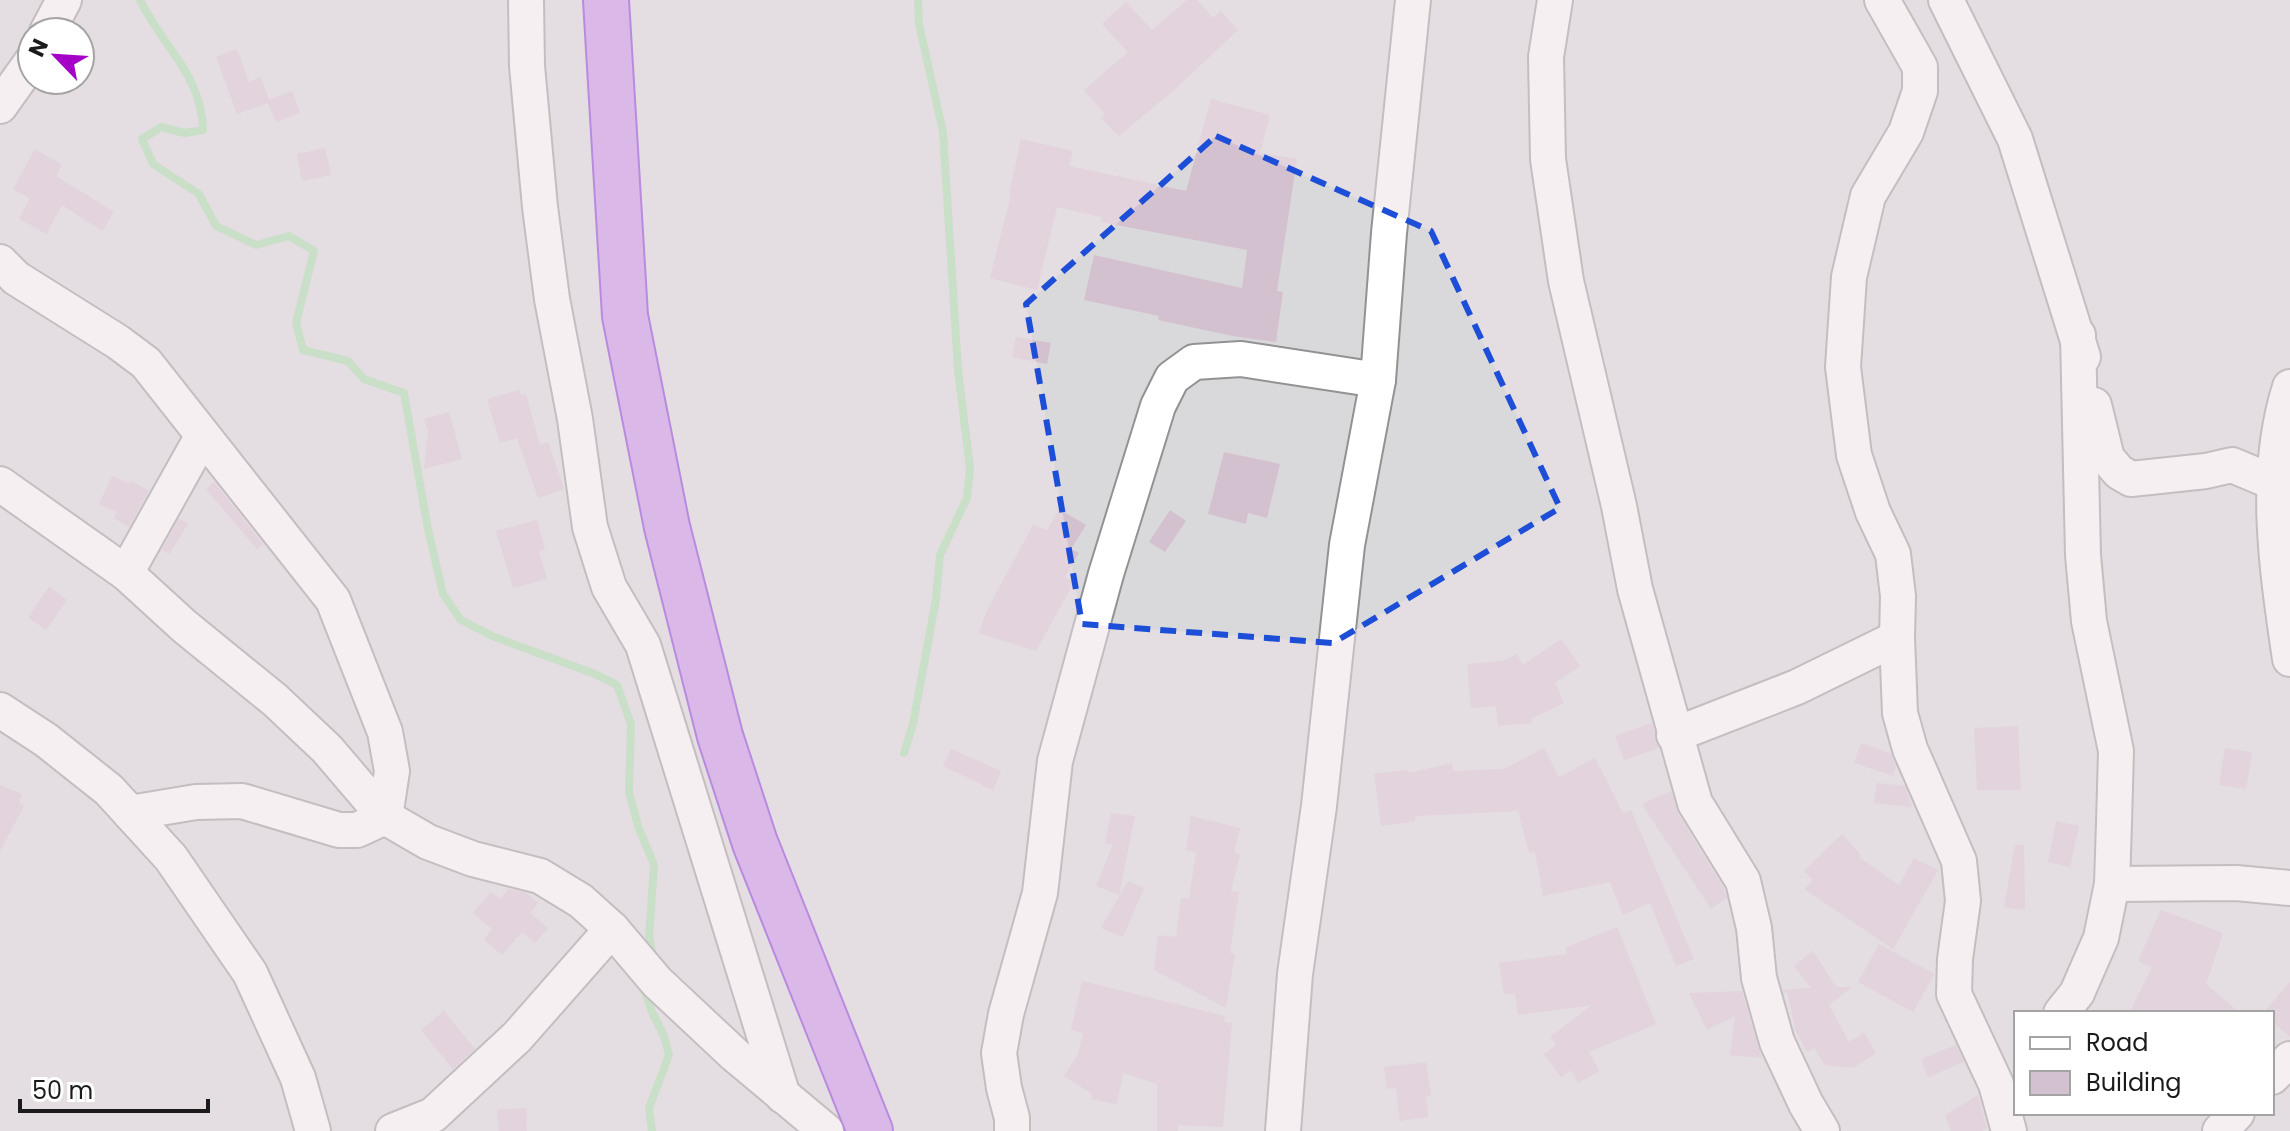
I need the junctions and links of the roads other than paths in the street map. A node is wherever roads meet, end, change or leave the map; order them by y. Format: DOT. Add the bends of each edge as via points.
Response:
graph roads {
  1 [pos="526,0"];
  2 [pos="607,0"];
  3 [pos="1413,0"];
  4 [pos="1555,0"];
  5 [pos="1882,0"];
  6 [pos="1946,0"];
  7 [pos="16,84"];
  8 [pos="0,106"];
  9 [pos="0,262"];
  10 [pos="2078,335"];
  11 [pos="1378,380"];
  12 [pos="2290,387"];
  13 [pos="202,437"];
  14 [pos="2275,483"];
  15 [pos="0,484"];
  16 [pos="126,573"];
  17 [pos="1897,638"];
  18 [pos="2290,659"];
  19 [pos="0,710"];
  20 [pos="1674,735"];
  21 [pos="130,813"];
  22 [pos="385,817"];
  23 [pos="2112,884"];
  24 [pos="2290,888"];
  25 [pos="612,929"];
  26 [pos="2063,1011"];
  27 [pos="2290,1059"];
  28 [pos="2006,1074"];
  29 [pos="2274,1075"];
  30 [pos="807,1118"];
  31 [pos="434,1123"];
  32 [pos="313,1131"];
  33 [pos="393,1131"];
  34 [pos="870,1131"];
  35 [pos="1012,1131"];
  36 [pos="1283,1131"];
  37 [pos="1822,1131"];
  38 [pos="2009,1131"];
  1 -- 30 [label="street" via="540,207 590,527 609,587 643,645"];
  2 -- 34 [label="highway" via="625,316 667,527 720,736 755,843"];
  3 -- 11 [label="street"];
  4 -- 20 [label="street" via="1546,57 1548,159 1566,281 1635,589"];
  5 -- 17 [label="street" via="1920,67 1920,91 1906,132 1868,196 1849,277 1843,367 1854,455 1893,554"];
  6 -- 10 [label="street" via="2015,139"];
  7 -- 8 [label="street"];
  9 -- 13 [label="street" via="16,278 146,363"];
  10 -- 14 [label="street" via="2107,458 2119,472 2131,479 2232,465"];
  10 -- 23 [label="street" via="2084,569 2089,621 2116,751"];
  11 -- 35 [label="street" via="1241,359 1194,362 1172,378 1158,406 1055,761 1040,893 999,1053"];
  11 -- 36 [label="street" via="1347,545 1295,974"];
  12 -- 14 [label="street"];
  13 -- 16 [label="street"];
  13 -- 22 [label="street" via="333,600 385,732 392,771"];
  14 -- 18 [label="street" via="2275,551"];
  15 -- 16 [label="street"];
  16 -- 22 [label="street" via="275,700 327,749"];
  17 -- 20 [label="street" via="1797,687"];
  17 -- 28 [label="street" via="1900,713 1910,749 1959,861 1963,901 1954,994"];
  19 -- 21 [label="street" via="46,740"];
  20 -- 37 [label="street" via="1695,803 1743,881 1759,978 1777,1042"];
  21 -- 22 [label="street" via="242,801 339,830 357,830"];
  21 -- 32 [label="street" via="171,858 250,973 298,1078"];
  22 -- 25 [label="street" via="428,842 540,876 581,901"];
  23 -- 24 [label="street"];
  23 -- 26 [label="street" via="2101,938 2077,993"];
  25 -- 30 [label="street" via="657,982"];
  25 -- 31 [label="street"];
  27 -- 29 [label="street"];
  28 -- 38 [label="street"];
  31 -- 33 [label="street"];
}
